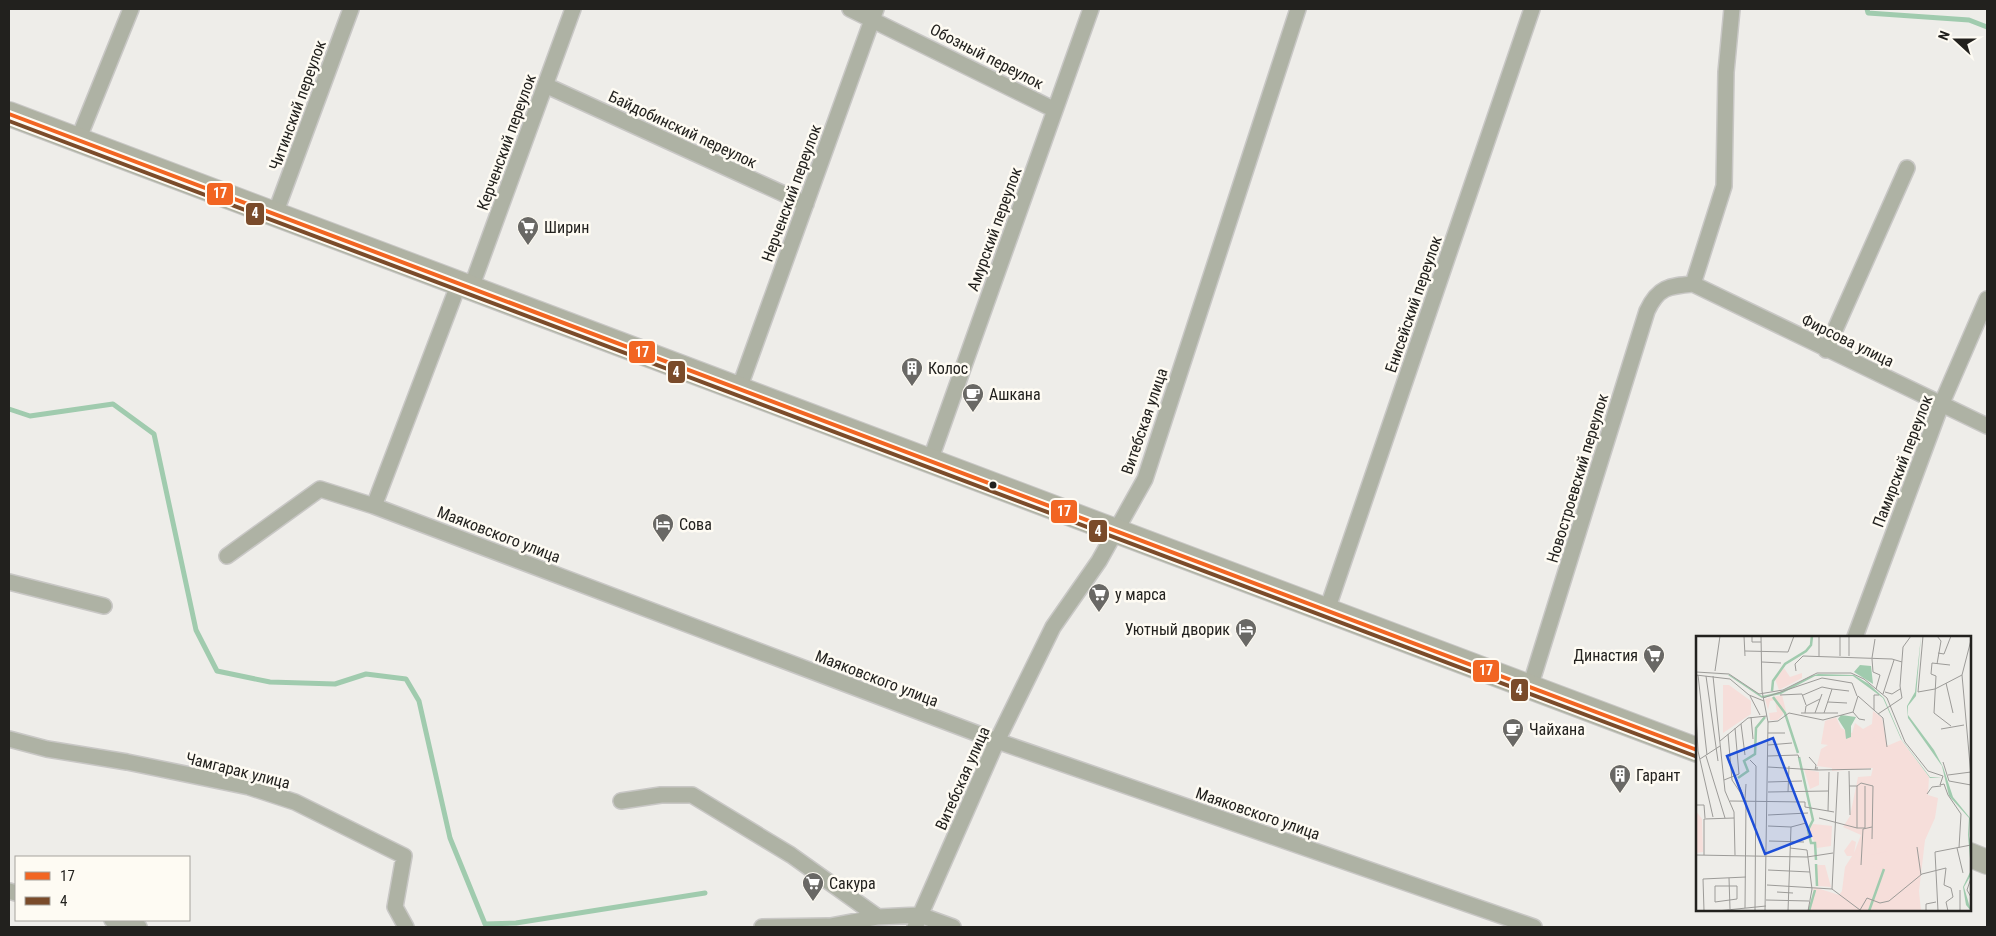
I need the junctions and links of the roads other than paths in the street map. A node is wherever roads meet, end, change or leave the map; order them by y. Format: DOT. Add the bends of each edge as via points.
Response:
graph roads {
  1 [pos="131,9"];
  2 [pos="351,9"];
  3 [pos="573,9"];
  4 [pos="850,9"];
  5 [pos="1091,9"];
  6 [pos="1298,9"];
  7 [pos="1532,9"];
  8 [pos="1732,9"];
  9 [pos="875,14"];
  10 [pos="545,85"];
  11 [pos="1055,110"];
  12 [pos="9,114"];
  13 [pos="78,140"];
  14 [pos="1907,168"];
  15 [pos="806,204"];
  16 [pos="275,214"];
  17 [pos="1693,284"];
  18 [pos="465,286"];
  19 [pos="1987,299"];
  20 [pos="1826,350"];
  21 [pos="739,389"];
  22 [pos="1941,405"];
  23 [pos="1987,426"];
  24 [pos="930,461"];
  25 [pos="374,506"];
  26 [pos="1118,531"];
  27 [pos="228,556"];
  28 [pos="9,582"];
  29 [pos="104,606"];
  30 [pos="1327,610"];
  31 [pos="1855,636"];
  32 [pos="1530,687"];
  33 [pos="9,738"];
  34 [pos="996,742"];
  35 [pos="1696,750"];
  36 [pos="621,802"];
  37 [pos="1971,855"];
  38 [pos="1987,862"];
  39 [pos="878,916"];
  40 [pos="116,921"];
  41 [pos="918,921"];
  42 [pos="139,927"];
  43 [pos="406,927"];
  44 [pos="762,927"];
  45 [pos="826,927"];
  46 [pos="953,927"];
  47 [pos="1534,927"];
  1 -- 13 [label="street"];
  2 -- 16 [label="street, Читинский переулок"];
  3 -- 10 [label="street, Керченский переулок"];
  4 -- 9 [label="street, Обозный переулок"];
  5 -- 11 [label="street, Амурский переулок"];
  6 -- 26 [label="street, Витебская улица" via="1145,479"];
  7 -- 30 [label="street, Енисейский переулок"];
  8 -- 17 [label="street" via="1726,72 1724,186"];
  9 -- 11 [label="street, Обозный переулок"];
  9 -- 15 [label="street, Нерченский переулок"];
  10 -- 15 [label="street, Байдобинский переулок"];
  10 -- 18 [label="street, Керченский переулок"];
  11 -- 24 [label="street, Амурский переулок"];
  12 -- 13 [label="main road"];
  13 -- 16 [label="main road"];
  14 -- 20 [label="street"];
  15 -- 21 [label="street, Нерченский переулок"];
  16 -- 18 [label="main road"];
  17 -- 20 [label="street, Фирсова улица"];
  17 -- 32 [label="street, Новостроевский переулок" via="1668,286 1652,299 1647,311"];
  18 -- 21 [label="main road"];
  18 -- 25 [label="street, Керченский переулок"];
  19 -- 22 [label="street, Памирский переулок"];
  20 -- 22 [label="street, Фирсова улица"];
  21 -- 24 [label="main road"];
  22 -- 23 [label="street, Фирсова улица"];
  22 -- 31 [label="street, Памирский переулок"];
  24 -- 26 [label="main road"];
  25 -- 27 [label="street, Маяковского улица" via="320,488"];
  25 -- 34 [label="street, Маяковского улица"];
  26 -- 30 [label="main road"];
  26 -- 34 [label="street, Витебская улица" via="1075,600 1053,627"];
  28 -- 29 [label="street"];
  30 -- 32 [label="main road"];
  32 -- 35 [label="main road"];
  33 -- 43 [label="street, Чамгарак улица" via="47,749 249,787 295,802 404,856 395,907"];
  34 -- 41 [label="street, Витебская улица"];
  34 -- 47 [label="street, Маяковского улица"];
  36 -- 39 [label="street" via="661,795 692,795 791,855"];
  37 -- 38 [label="main road"];
  39 -- 41 [label="street"];
  39 -- 45 [label="street"];
  40 -- 42 [label="street"];
  41 -- 46 [label="street"];
  44 -- 45 [label="street"];
}
